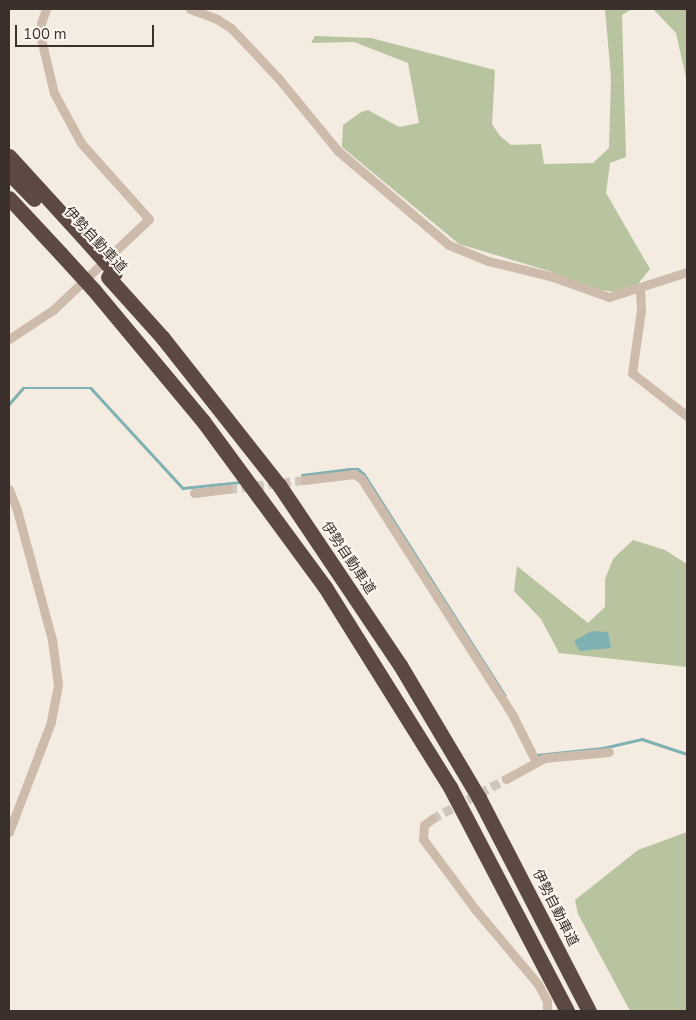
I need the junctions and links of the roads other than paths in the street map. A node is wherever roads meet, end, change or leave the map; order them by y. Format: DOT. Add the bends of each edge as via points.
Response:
graph roads {
  1 [pos="46,9"];
  2 [pos="190,9"];
  3 [pos="9,156"];
  4 [pos="9,173"];
  5 [pos="9,198"];
  6 [pos="80,240"];
  7 [pos="687,272"];
  8 [pos="640,290"];
  9 [pos="9,339"];
  10 [pos="687,416"];
  11 [pos="304,480"];
  12 [pos="228,489"];
  13 [pos="9,490"];
  14 [pos="194,493"];
  15 [pos="609,752"];
  16 [pos="536,762"];
  17 [pos="506,779"];
  18 [pos="432,819"];
  19 [pos="9,832"];
  20 [pos="547,1011"];
  21 [pos="567,1011"];
  22 [pos="589,1011"];
  1 -- 9 [label="street" via="40,24 41,39 54,92 81,143 149,219 53,310"];
  2 -- 8 [label="street" via="231,28 279,79 338,151 449,245 488,261 550,276 603,296"];
  3 -- 6 [label="highway"];
  4 -- 6 [label="highway, 伊勢自動車道"];
  5 -- 21 [label="highway, bridge" via="93,289 203,421 325,587 441,773"];
  6 -- 22 [label="highway, 伊勢自動車道" via="112,275 279,485 400,665 479,798"];
  7 -- 8 [label="street"];
  8 -- 10 [label="street" via="641,310 632,373"];
  11 -- 16 [label="street" via="354,474 361,478 513,716"];
  12 -- 14 [label="street"];
  13 -- 19 [label="street" via="18,510 52,640 58,685 51,722"];
  15 -- 16 [label="street" via="551,756"];
  16 -- 17 [label="street"];
  18 -- 20 [label="street" via="424,825 423,839 475,909 543,991"];
}
